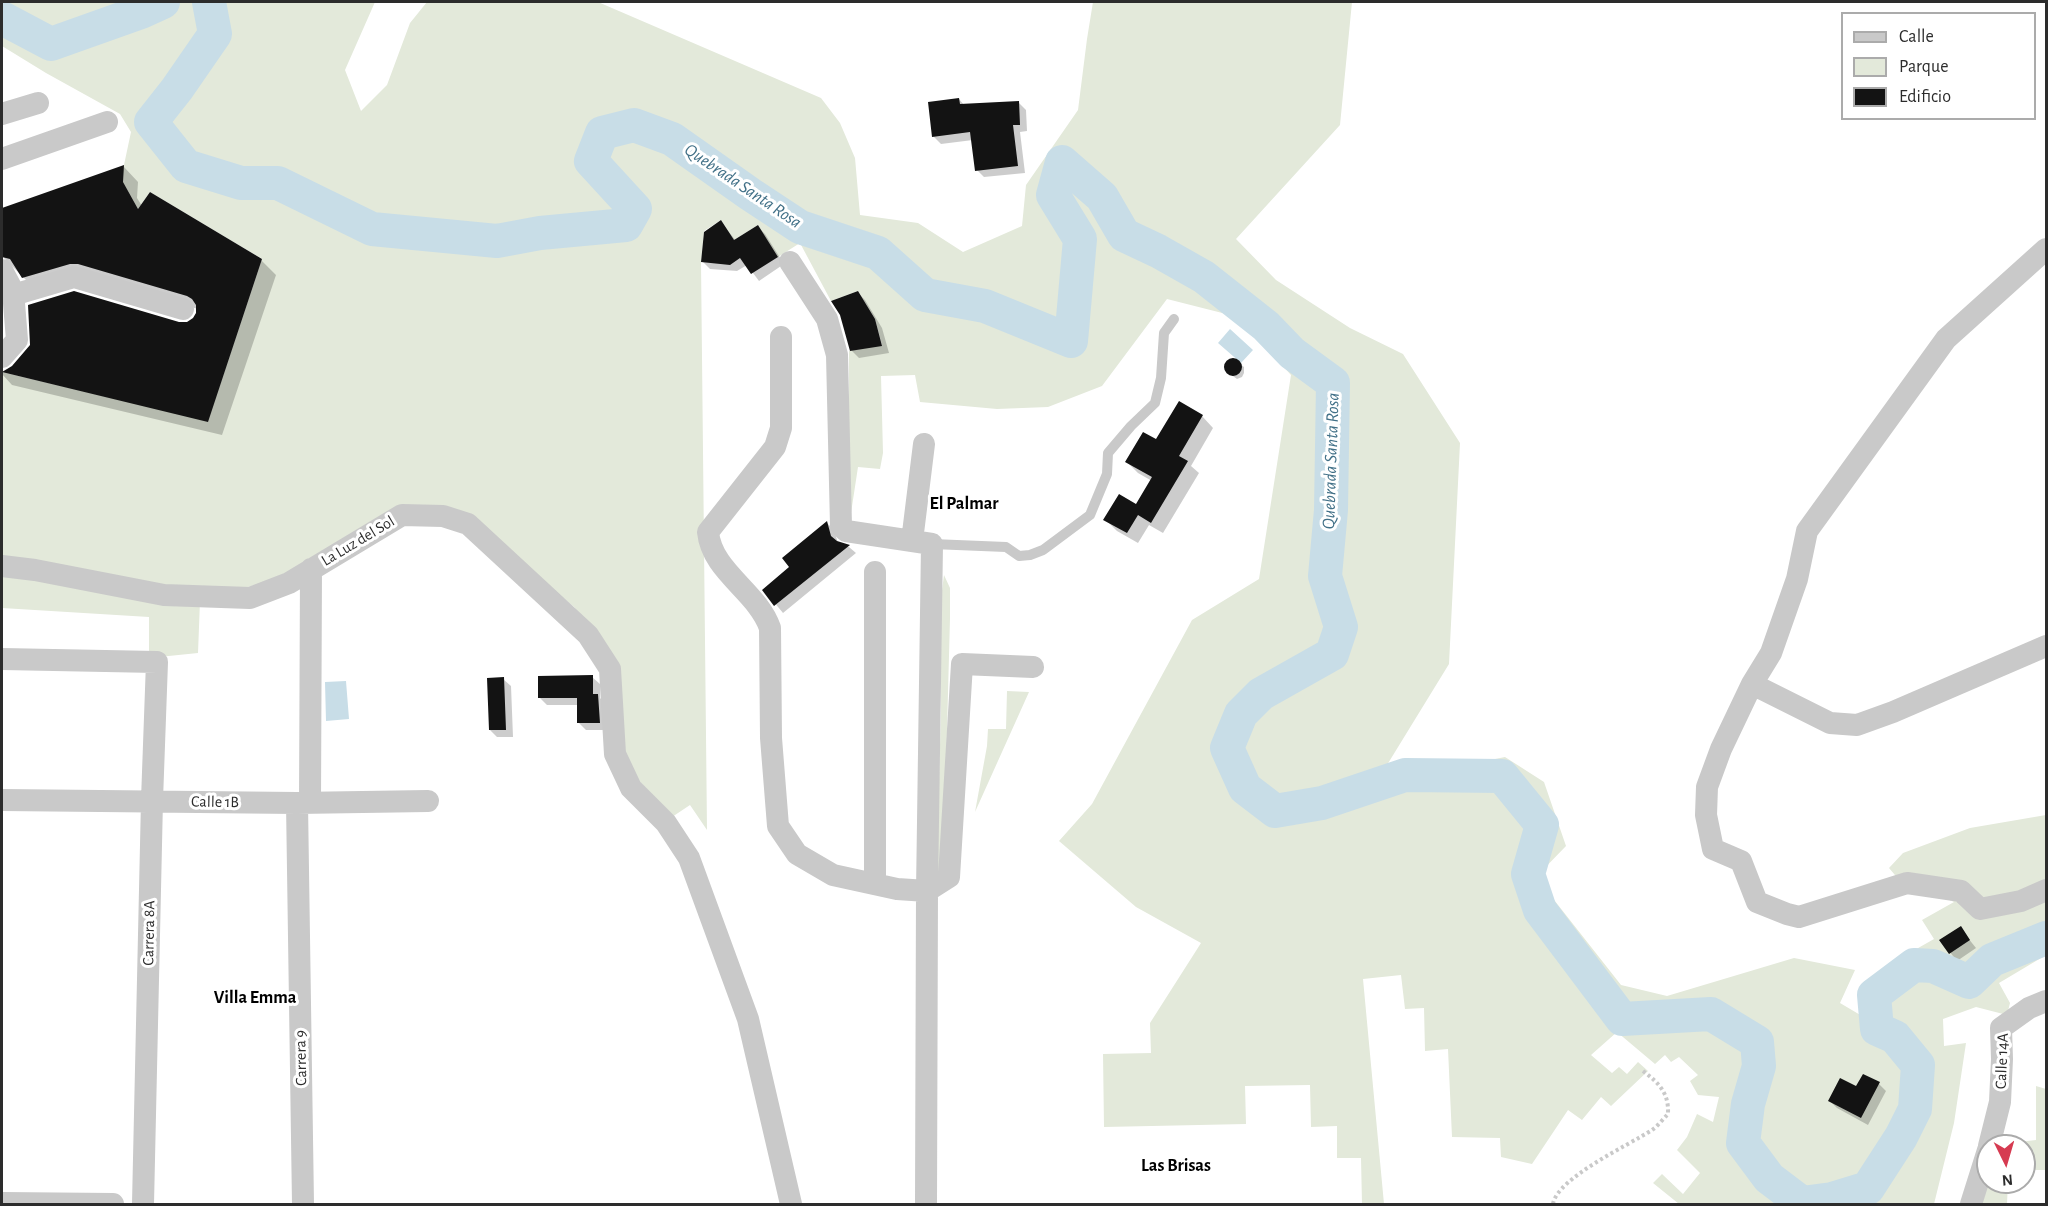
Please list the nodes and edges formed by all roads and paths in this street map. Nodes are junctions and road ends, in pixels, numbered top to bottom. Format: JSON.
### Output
{"nodes":[{"id":1,"x":38,"y":103,"type":"dead end"},
{"id":2,"x":2,"y":114,"type":"edge"},
{"id":3,"x":107,"y":122,"type":"dead end"},
{"id":4,"x":2,"y":159,"type":"edge"},
{"id":5,"x":2046,"y":249,"type":"edge"},
{"id":6,"x":790,"y":262,"type":"dead end"},
{"id":7,"x":2,"y":270,"type":"edge"},
{"id":8,"x":13,"y":295,"type":"junction"},
{"id":9,"x":183,"y":309,"type":"dead end"},
{"id":10,"x":1174,"y":319,"type":"dead end"},
{"id":11,"x":781,"y":337,"type":"dead end"},
{"id":12,"x":2,"y":357,"type":"edge"},
{"id":13,"x":924,"y":444,"type":"dead end"},
{"id":14,"x":922,"y":542,"type":"junction"},
{"id":15,"x":2,"y":566,"type":"edge"},
{"id":16,"x":311,"y":569,"type":"junction"},
{"id":17,"x":875,"y":572,"type":"dead end"},
{"id":18,"x":2046,"y":646,"type":"edge"},
{"id":19,"x":2,"y":659,"type":"edge"},
{"id":20,"x":1033,"y":667,"type":"dead end"},
{"id":21,"x":1752,"y":684,"type":"junction"},
{"id":22,"x":2,"y":800,"type":"edge"},
{"id":23,"x":152,"y":800,"type":"junction"},
{"id":24,"x":428,"y":801,"type":"dead end"},
{"id":25,"x":303,"y":803,"type":"junction"},
{"id":26,"x":874,"y":883,"type":"junction"},
{"id":27,"x":2046,"y":890,"type":"edge"},
{"id":28,"x":927,"y":891,"type":"junction"},
{"id":29,"x":2046,"y":1001,"type":"edge"},
{"id":30,"x":1643,"y":1071,"type":"dead end"},
{"id":31,"x":1992,"y":1134,"type":"edge"},
{"id":32,"x":1976,"y":1188,"type":"edge"},
{"id":33,"x":2,"y":1203,"type":"edge"},
{"id":34,"x":113,"y":1204,"type":"edge"},
{"id":35,"x":143,"y":1204,"type":"edge"},
{"id":36,"x":303,"y":1204,"type":"edge"},
{"id":37,"x":791,"y":1204,"type":"edge"},
{"id":38,"x":926,"y":1204,"type":"edge"},
{"id":39,"x":1553,"y":1204,"type":"edge"},
{"id":40,"x":1971,"y":1204,"type":"edge"}],
"edges":[{"from":1,"to":2,"type":"street"},
{"from":3,"to":4,"type":"street"},
{"from":5,"to":21,"type":"street"},
{"from":6,"to":14,"type":"street"},
{"from":7,"to":8,"type":"street"},
{"from":8,"to":9,"type":"street"},
{"from":8,"to":12,"type":"street"},
{"from":10,"to":14,"type":"lane"},
{"from":11,"to":26,"type":"street"},
{"from":13,"to":14,"type":"street"},
{"from":14,"to":28,"type":"street"},
{"from":15,"to":16,"type":"street","name":"La Luz del Sol"},
{"from":16,"to":25,"type":"street","name":"Carrera 9"},
{"from":16,"to":37,"type":"street","name":"La Luz del Sol"},
{"from":17,"to":26,"type":"street"},
{"from":18,"to":21,"type":"street"},
{"from":19,"to":23,"type":"street","name":"Carrera 8A"},
{"from":20,"to":28,"type":"street"},
{"from":21,"to":27,"type":"street"},
{"from":22,"to":23,"type":"street","name":"Calle 1B"},
{"from":23,"to":25,"type":"street","name":"Calle 1B"},
{"from":23,"to":35,"type":"street","name":"Carrera 8A"},
{"from":24,"to":25,"type":"street","name":"Calle 1B"},
{"from":25,"to":36,"type":"street","name":"Carrera 9"},
{"from":26,"to":28,"type":"street"},
{"from":28,"to":38,"type":"street"},
{"from":29,"to":31,"type":"street","name":"Calle 14A"},
{"from":30,"to":39,"type":"path"},
{"from":32,"to":40,"type":"street","name":"Calle 14A"},
{"from":33,"to":34,"type":"street"}]}
